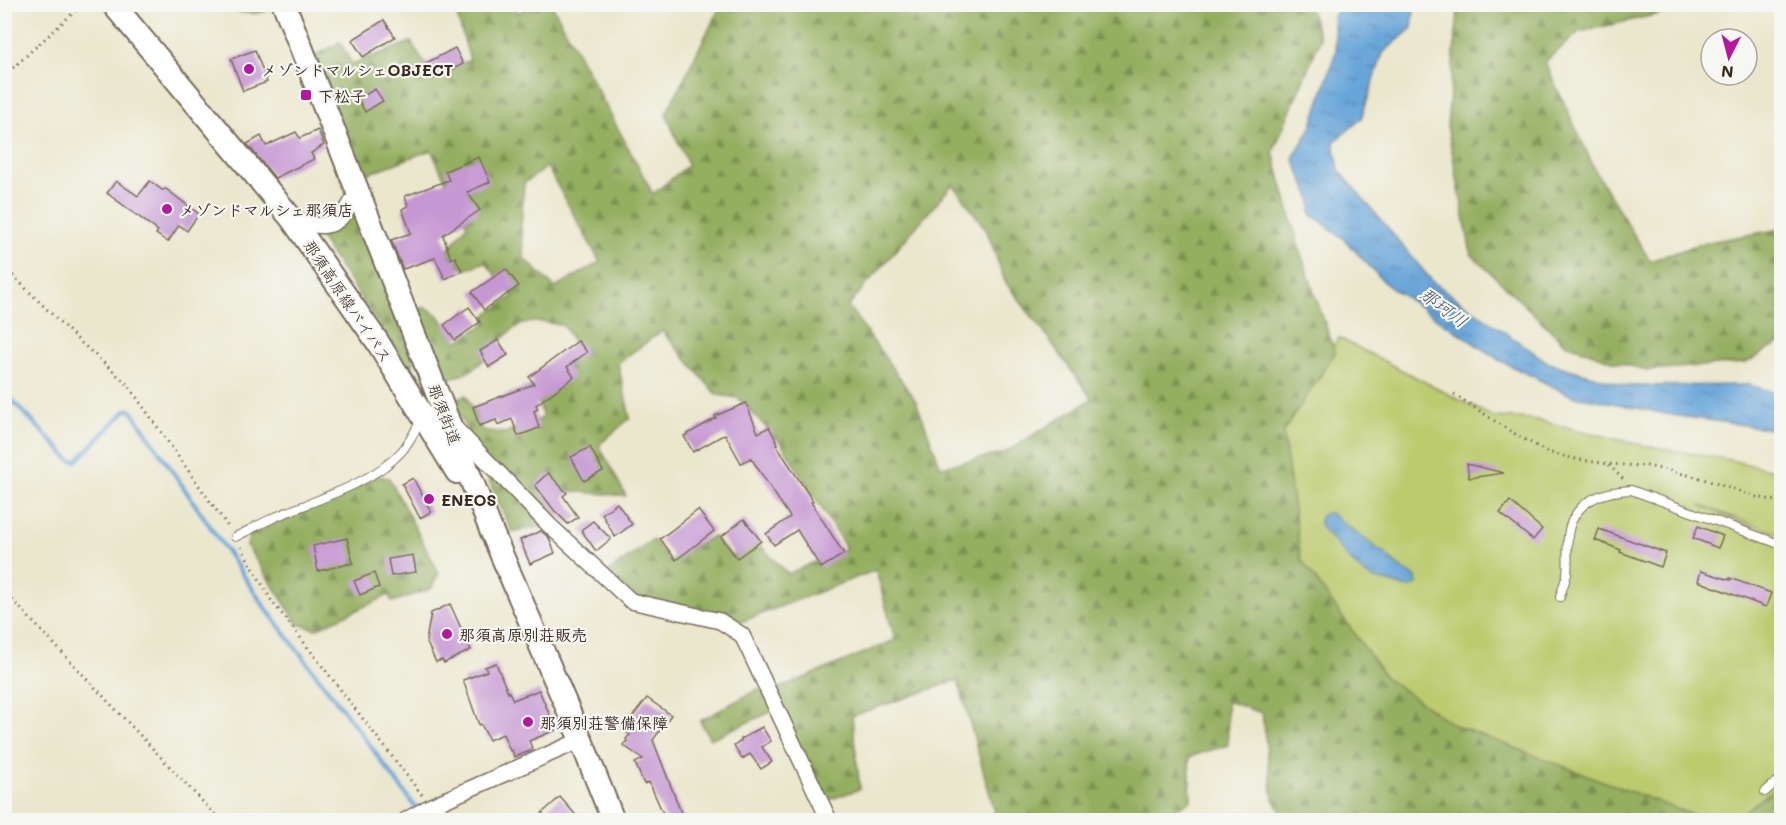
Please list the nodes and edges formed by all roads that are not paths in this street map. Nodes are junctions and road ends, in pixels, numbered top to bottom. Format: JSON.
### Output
{"nodes":[{"id":1,"x":113,"y":4,"type":"edge"},
{"id":2,"x":284,"y":4,"type":"edge"},
{"id":3,"x":357,"y":191,"type":"junction"},
{"id":4,"x":292,"y":219,"type":"junction"},
{"id":5,"x":424,"y":417,"type":"junction"},
{"id":6,"x":449,"y":422,"type":"junction"},
{"id":7,"x":491,"y":530,"type":"junction"},
{"id":8,"x":235,"y":537,"type":"dead end"},
{"id":9,"x":1782,"y":545,"type":"edge"},
{"id":10,"x":1560,"y":597,"type":"dead end"},
{"id":11,"x":581,"y":740,"type":"junction"},
{"id":12,"x":1782,"y":777,"type":"edge"},
{"id":13,"x":1765,"y":792,"type":"dead end"},
{"id":14,"x":408,"y":819,"type":"edge"},
{"id":15,"x":613,"y":820,"type":"edge"},
{"id":16,"x":829,"y":820,"type":"edge"}],
"edges":[{"from":1,"to":4,"type":"main road","name":"那須高原線バイパス"},
{"from":2,"to":3,"type":"main road","name":"那須街道"},
{"from":3,"to":4,"type":"street"},
{"from":3,"to":6,"type":"main road","name":"那須街道"},
{"from":4,"to":5,"type":"main road","name":"那須高原線バイパス"},
{"from":5,"to":7,"type":"main road","name":"那須高原線バイパス"},
{"from":5,"to":8,"type":"lane"},
{"from":6,"to":7,"type":"main road","name":"那須街道"},
{"from":6,"to":16,"type":"street"},
{"from":7,"to":11,"type":"main road","name":"那須街道"},
{"from":9,"to":10,"type":"lane"},
{"from":11,"to":14,"type":"street"},
{"from":11,"to":15,"type":"main road","name":"那須街道"},
{"from":12,"to":13,"type":"lane"}]}
